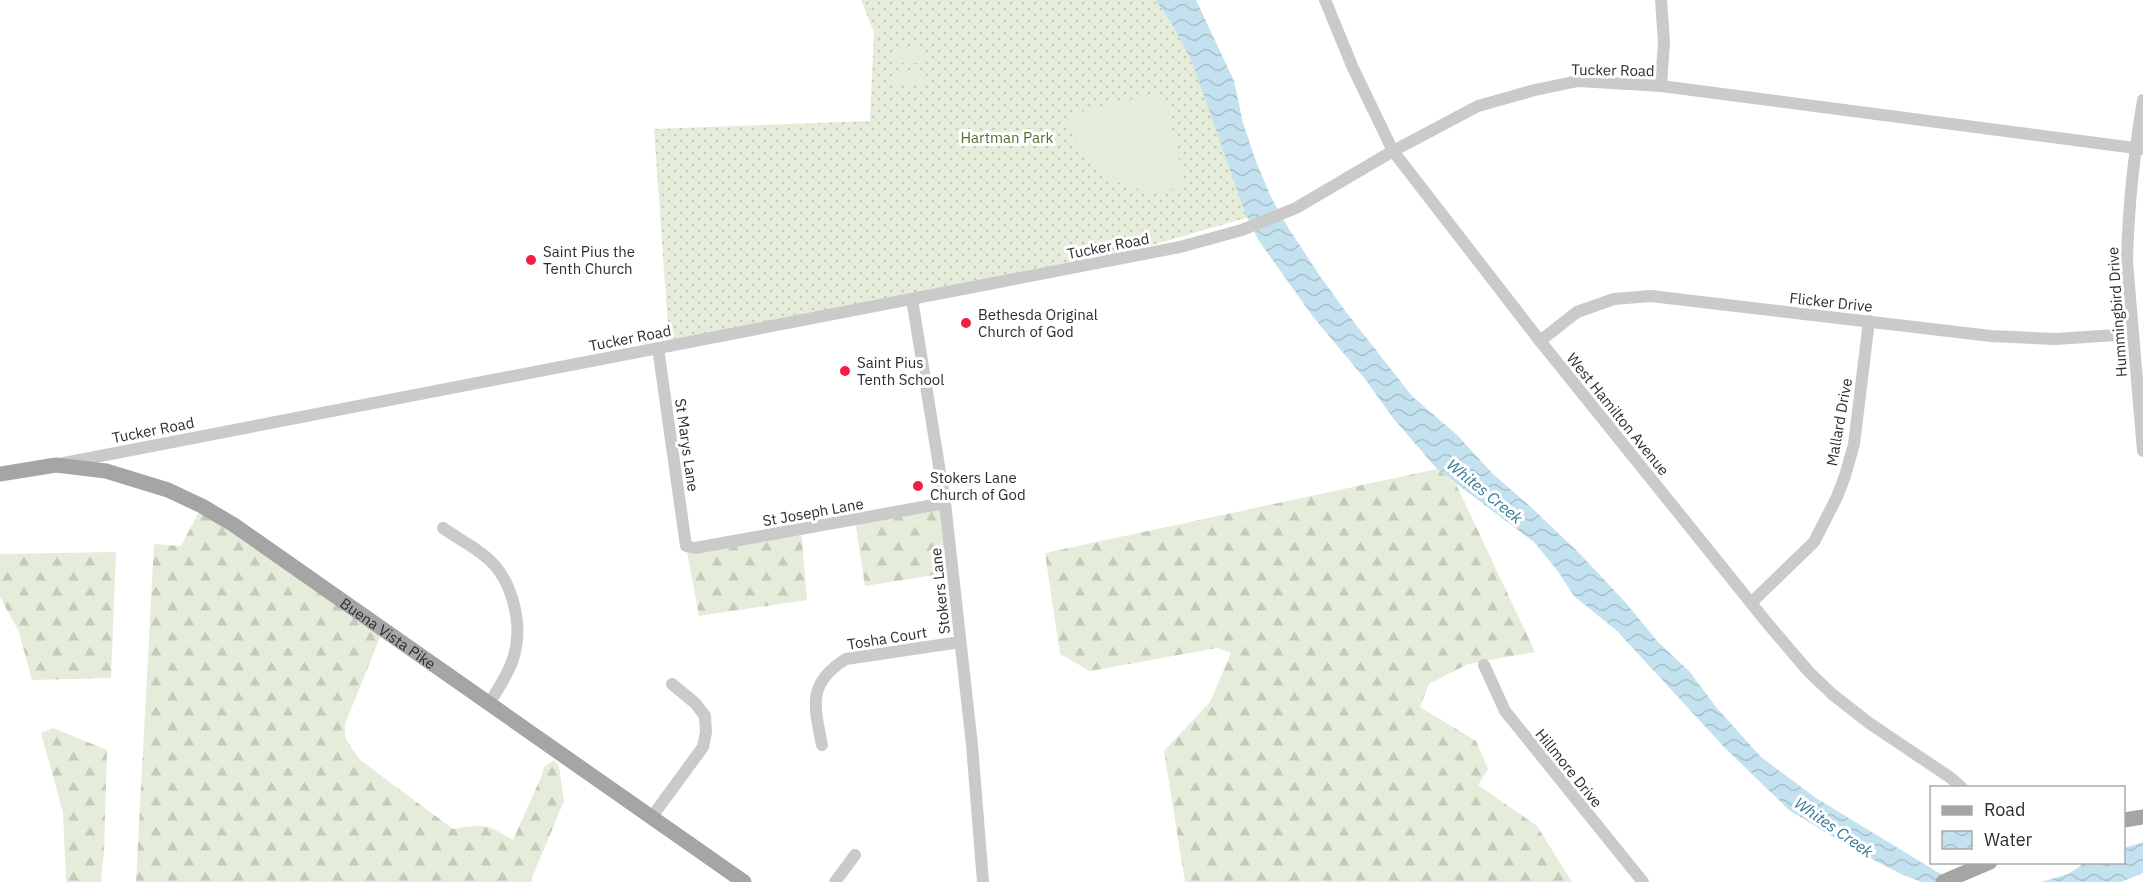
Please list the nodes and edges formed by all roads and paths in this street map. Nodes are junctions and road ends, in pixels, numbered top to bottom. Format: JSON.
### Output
{"nodes":[{"id":1,"x":1325,"y":0,"type":"edge"},
{"id":2,"x":1661,"y":0,"type":"edge"},
{"id":3,"x":1661,"y":86,"type":"junction"},
{"id":4,"x":2143,"y":100,"type":"edge"},
{"id":5,"x":2139,"y":148,"type":"edge"},
{"id":6,"x":1393,"y":151,"type":"junction"},
{"id":7,"x":912,"y":299,"type":"junction"},
{"id":8,"x":1869,"y":321,"type":"junction"},
{"id":9,"x":2132,"y":334,"type":"junction"},
{"id":10,"x":1539,"y":341,"type":"junction"},
{"id":11,"x":658,"y":348,"type":"junction"},
{"id":12,"x":2143,"y":451,"type":"edge"},
{"id":13,"x":56,"y":465,"type":"junction"},
{"id":14,"x":0,"y":474,"type":"edge"},
{"id":15,"x":945,"y":503,"type":"junction"},
{"id":16,"x":443,"y":528,"type":"dead end"},
{"id":17,"x":686,"y":546,"type":"joint"},
{"id":18,"x":1751,"y":603,"type":"junction"},
{"id":19,"x":960,"y":642,"type":"junction"},
{"id":20,"x":1484,"y":665,"type":"dead end"},
{"id":21,"x":672,"y":684,"type":"dead end"},
{"id":22,"x":489,"y":704,"type":"junction"},
{"id":23,"x":822,"y":745,"type":"dead end"},
{"id":24,"x":1960,"y":786,"type":"edge"},
{"id":25,"x":2143,"y":817,"type":"edge"},
{"id":26,"x":651,"y":818,"type":"junction"},
{"id":27,"x":2125,"y":820,"type":"edge"},
{"id":28,"x":855,"y":855,"type":"dead end"},
{"id":29,"x":1986,"y":864,"type":"edge"},
{"id":30,"x":744,"y":882,"type":"edge"},
{"id":31,"x":836,"y":882,"type":"edge"},
{"id":32,"x":983,"y":882,"type":"edge"},
{"id":33,"x":1643,"y":882,"type":"edge"},
{"id":34,"x":1943,"y":882,"type":"edge"}],
"edges":[{"from":1,"to":6,"type":"street","name":"West Hamilton Avenue"},
{"from":2,"to":3,"type":"street"},
{"from":3,"to":5,"type":"street","name":"Tucker Road"},
{"from":3,"to":6,"type":"street","name":"Tucker Road"},
{"from":4,"to":5,"type":"street","name":"Hummingbird Drive"},
{"from":5,"to":9,"type":"street","name":"Hummingbird Drive"},
{"from":6,"to":7,"type":"street","name":"Tucker Road"},
{"from":6,"to":10,"type":"street","name":"West Hamilton Avenue"},
{"from":7,"to":11,"type":"street","name":"Tucker Road"},
{"from":7,"to":15,"type":"street","name":"Stokers Lane"},
{"from":8,"to":9,"type":"street","name":"Flicker Drive"},
{"from":8,"to":10,"type":"street","name":"Flicker Drive"},
{"from":8,"to":18,"type":"street","name":"Mallard Drive"},
{"from":9,"to":12,"type":"street","name":"Hummingbird Drive"},
{"from":10,"to":18,"type":"street","name":"West Hamilton Avenue"},
{"from":11,"to":13,"type":"street","name":"Tucker Road"},
{"from":11,"to":17,"type":"street","name":"St Marys Lane"},
{"from":13,"to":14,"type":"main road","name":"Buena Vista Pike"},
{"from":13,"to":22,"type":"main road","name":"Buena Vista Pike"},
{"from":15,"to":17,"type":"street","name":"St Joseph Lane"},
{"from":15,"to":19,"type":"street","name":"Stokers Lane"},
{"from":16,"to":22,"type":"street"},
{"from":18,"to":24,"type":"street","name":"West Hamilton Avenue"},
{"from":19,"to":23,"type":"street","name":"Tosha Court"},
{"from":19,"to":32,"type":"street","name":"Stokers Lane"},
{"from":20,"to":33,"type":"street","name":"Hillmore Drive"},
{"from":21,"to":26,"type":"street"},
{"from":22,"to":26,"type":"main road","name":"Buena Vista Pike"},
{"from":25,"to":27,"type":"main road"},
{"from":26,"to":30,"type":"main road","name":"Buena Vista Pike"},
{"from":28,"to":31,"type":"street"},
{"from":29,"to":34,"type":"main road"}]}
